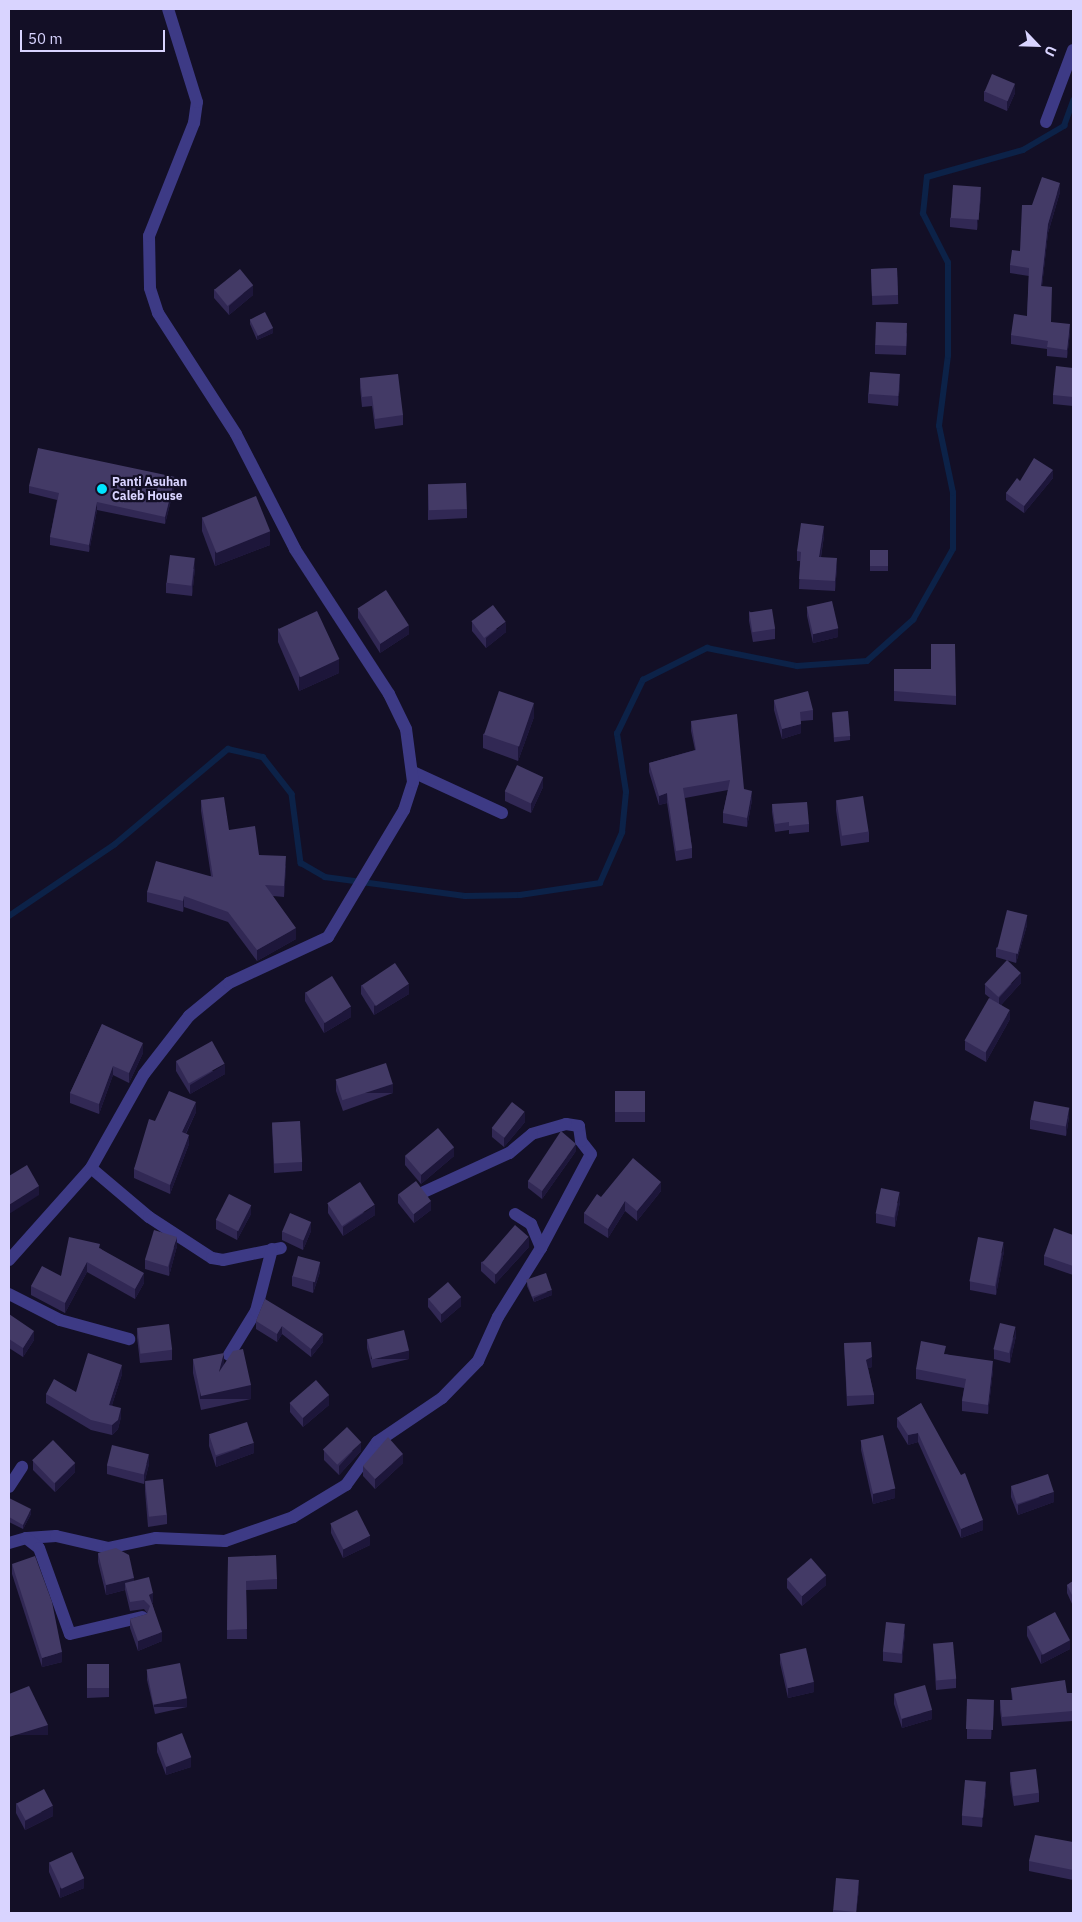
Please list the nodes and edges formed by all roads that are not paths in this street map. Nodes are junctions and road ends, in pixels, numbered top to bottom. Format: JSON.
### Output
{"nodes":[{"id":1,"x":168,"y":9,"type":"edge"},
{"id":2,"x":1073,"y":50,"type":"edge"},
{"id":3,"x":1046,"y":122,"type":"dead end"},
{"id":4,"x":413,"y":772,"type":"junction"},
{"id":5,"x":502,"y":813,"type":"dead end"},
{"id":6,"x":91,"y":1168,"type":"junction"},
{"id":7,"x":424,"y":1192,"type":"edge"},
{"id":8,"x":515,"y":1214,"type":"dead end"},
{"id":9,"x":542,"y":1248,"type":"junction"},
{"id":10,"x":9,"y":1260,"type":"edge"},
{"id":11,"x":9,"y":1294,"type":"edge"},
{"id":12,"x":129,"y":1339,"type":"dead end"},
{"id":13,"x":229,"y":1355,"type":"edge"},
{"id":14,"x":22,"y":1467,"type":"dead end"},
{"id":15,"x":9,"y":1485,"type":"edge"},
{"id":16,"x":27,"y":1538,"type":"junction"},
{"id":17,"x":9,"y":1542,"type":"edge"},
{"id":18,"x":142,"y":1617,"type":"edge"}],
"edges":[{"from":1,"to":4,"type":"street"},
{"from":2,"to":3,"type":"street"},
{"from":4,"to":5,"type":"street"},
{"from":4,"to":6,"type":"street"},
{"from":6,"to":10,"type":"street"},
{"from":6,"to":13,"type":"street"},
{"from":7,"to":9,"type":"street"},
{"from":8,"to":9,"type":"street"},
{"from":9,"to":16,"type":"street"},
{"from":11,"to":12,"type":"street"},
{"from":14,"to":15,"type":"street"},
{"from":16,"to":17,"type":"street"},
{"from":16,"to":18,"type":"street"}]}
